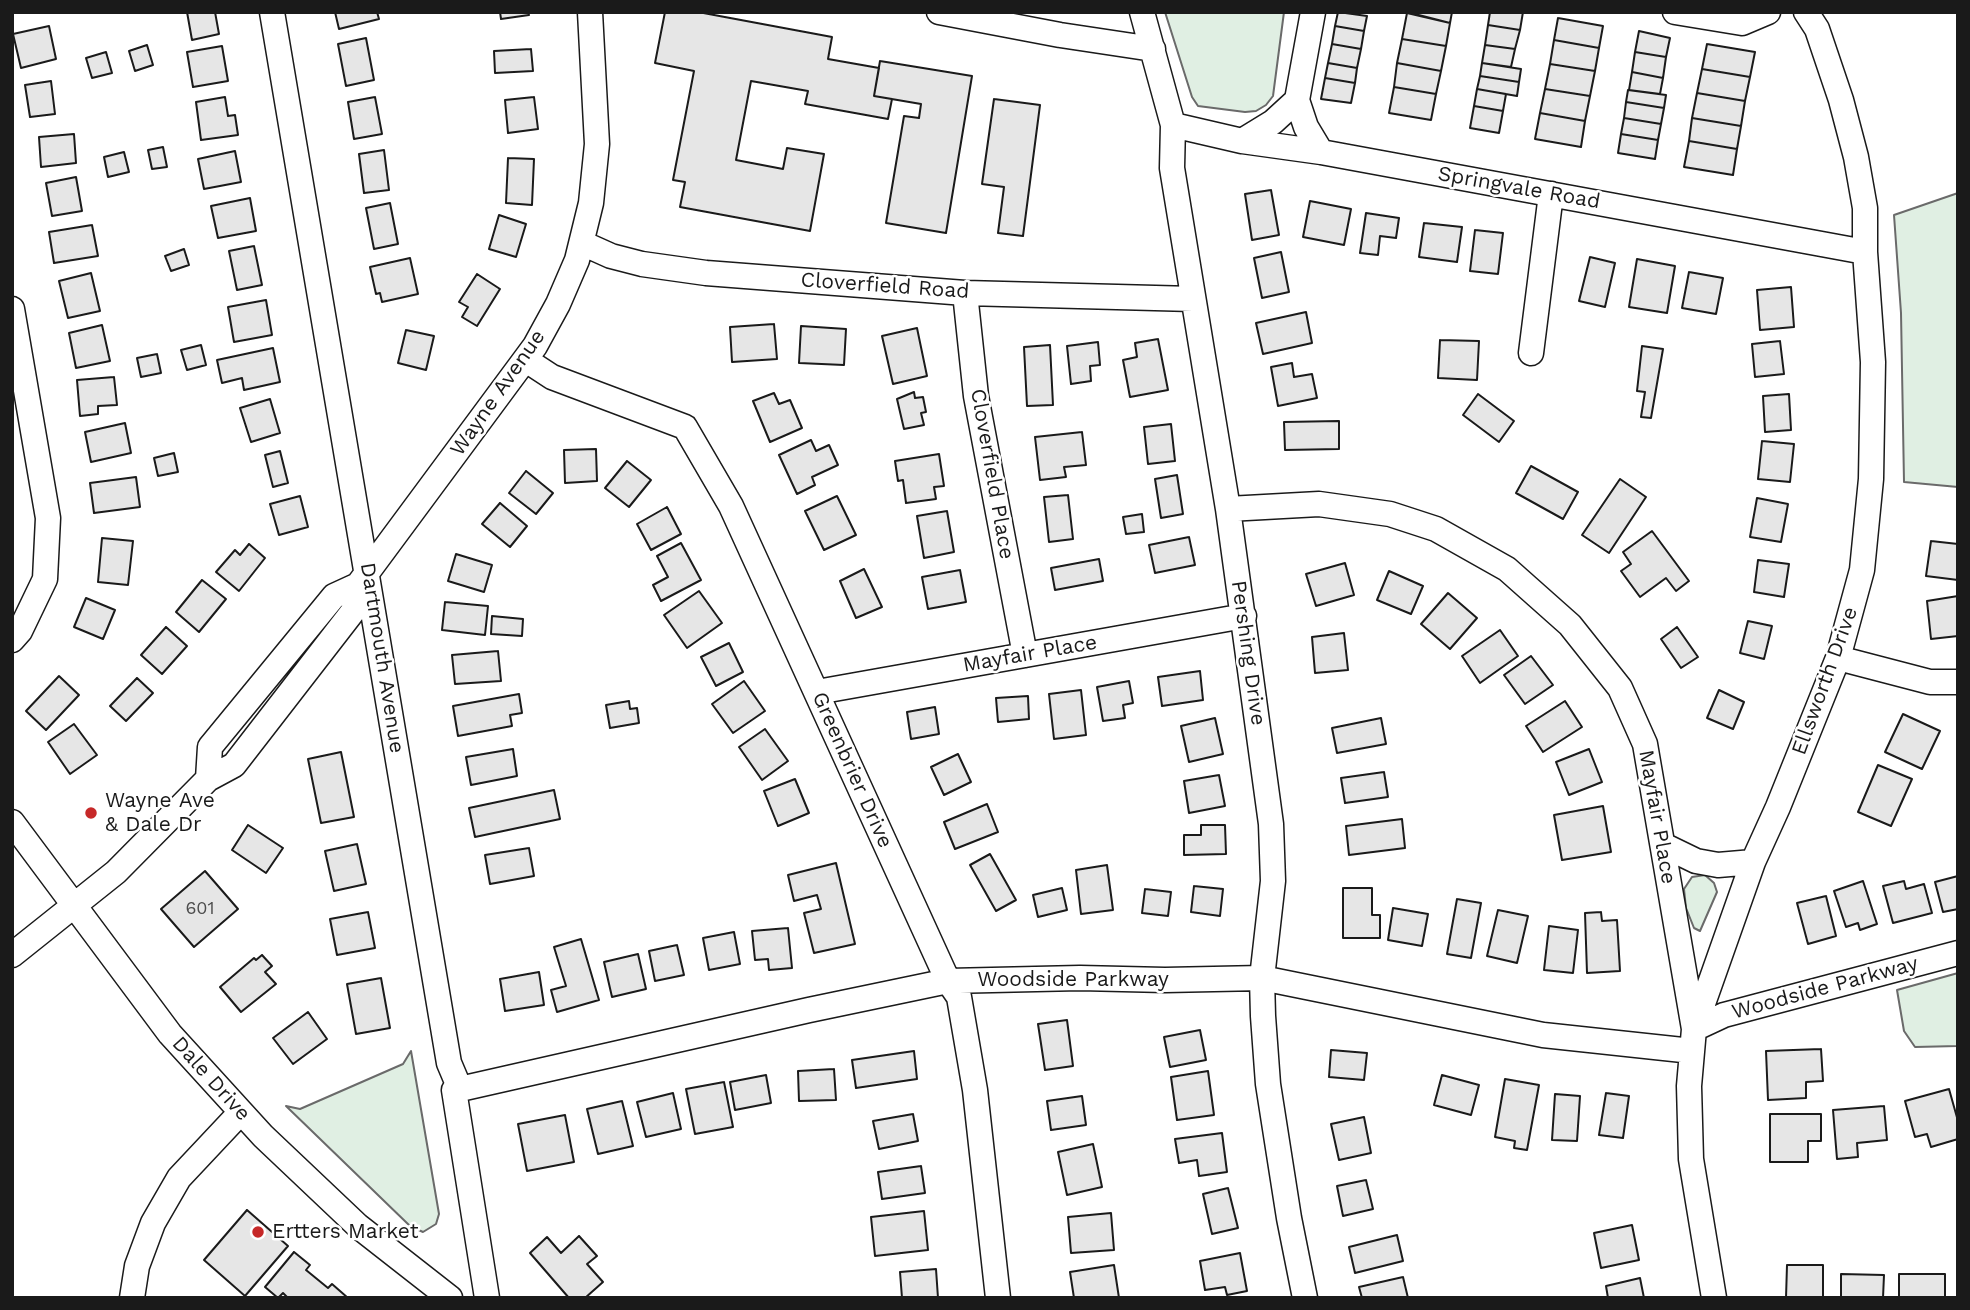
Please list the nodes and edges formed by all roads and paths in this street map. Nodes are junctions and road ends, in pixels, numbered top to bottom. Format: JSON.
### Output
{"nodes":[{"id":1,"x":272,"y":12,"type":"edge"},
{"id":2,"x":590,"y":12,"type":"edge"},
{"id":3,"x":939,"y":12,"type":"edge"},
{"id":4,"x":1142,"y":12,"type":"edge"},
{"id":5,"x":1313,"y":12,"type":"edge"},
{"id":6,"x":1675,"y":12,"type":"edge"},
{"id":7,"x":1768,"y":12,"type":"edge"},
{"id":8,"x":1811,"y":20,"type":"edge"},
{"id":9,"x":1153,"y":48,"type":"junction"},
{"id":10,"x":1297,"y":100,"type":"junction"},
{"id":11,"x":1173,"y":125,"type":"junction"},
{"id":12,"x":1242,"y":141,"type":"junction"},
{"id":13,"x":1321,"y":152,"type":"junction"},
{"id":14,"x":1551,"y":194,"type":"junction"},
{"id":15,"x":582,"y":243,"type":"junction"},
{"id":16,"x":1865,"y":251,"type":"junction"},
{"id":17,"x":965,"y":293,"type":"junction"},
{"id":18,"x":1193,"y":299,"type":"junction"},
{"id":19,"x":12,"y":309,"type":"edge"},
{"id":20,"x":1531,"y":353,"type":"dead end"},
{"id":21,"x":526,"y":360,"type":"junction"},
{"id":22,"x":1228,"y":509,"type":"junction"},
{"id":23,"x":363,"y":578,"type":"junction"},
{"id":24,"x":1244,"y":616,"type":"junction"},
{"id":25,"x":12,"y":640,"type":"edge"},
{"id":26,"x":1025,"y":655,"type":"junction"},
{"id":27,"x":1838,"y":658,"type":"junction"},
{"id":28,"x":1958,"y":681,"type":"edge"},
{"id":29,"x":817,"y":692,"type":"junction"},
{"id":30,"x":12,"y":822,"type":"edge"},
{"id":31,"x":1663,"y":845,"type":"junction"},
{"id":32,"x":1753,"y":862,"type":"junction"},
{"id":33,"x":74,"y":907,"type":"junction"},
{"id":34,"x":1958,"y":953,"type":"edge"},
{"id":35,"x":12,"y":955,"type":"edge"},
{"id":36,"x":1262,"y":978,"type":"junction"},
{"id":37,"x":948,"y":981,"type":"junction"},
{"id":38,"x":1693,"y":1040,"type":"junction"},
{"id":39,"x":460,"y":1089,"type":"junction"},
{"id":40,"x":241,"y":1112,"type":"junction"},
{"id":41,"x":132,"y":1298,"type":"edge"},
{"id":42,"x":450,"y":1298,"type":"edge"},
{"id":43,"x":487,"y":1298,"type":"edge"},
{"id":44,"x":998,"y":1298,"type":"edge"},
{"id":45,"x":1305,"y":1298,"type":"edge"},
{"id":46,"x":1714,"y":1298,"type":"edge"}],
"edges":[{"from":1,"to":23,"type":"street","name":"Dartmouth Avenue"},
{"from":2,"to":15,"type":"street","name":"Wayne Avenue"},
{"from":3,"to":9,"type":"street"},
{"from":4,"to":9,"type":"street","name":"Pershing Drive"},
{"from":5,"to":10,"type":"street"},
{"from":6,"to":7,"type":"street"},
{"from":8,"to":16,"type":"street","name":"Ellsworth Drive"},
{"from":9,"to":11,"type":"street","name":"Pershing Drive"},
{"from":10,"to":12,"type":"street"},
{"from":10,"to":13,"type":"street"},
{"from":11,"to":12,"type":"street","name":"Springvale Road"},
{"from":11,"to":18,"type":"street","name":"Pershing Drive"},
{"from":12,"to":13,"type":"street","name":"Springvale Road"},
{"from":13,"to":14,"type":"street","name":"Springvale Road"},
{"from":14,"to":16,"type":"street","name":"Springvale Road"},
{"from":14,"to":20,"type":"street"},
{"from":15,"to":17,"type":"street","name":"Cloverfield Road"},
{"from":15,"to":21,"type":"street","name":"Wayne Avenue"},
{"from":16,"to":27,"type":"street","name":"Ellsworth Drive"},
{"from":17,"to":18,"type":"street","name":"Cloverfield Road"},
{"from":17,"to":26,"type":"street","name":"Cloverfield Place"},
{"from":18,"to":22,"type":"street","name":"Pershing Drive"},
{"from":19,"to":25,"type":"street"},
{"from":21,"to":23,"type":"street","name":"Wayne Avenue"},
{"from":21,"to":29,"type":"street","name":"Greenbrier Drive"},
{"from":22,"to":24,"type":"street","name":"Pershing Drive"},
{"from":22,"to":31,"type":"street","name":"Mayfair Place"},
{"from":23,"to":33,"type":"street","name":"Wayne Avenue"},
{"from":23,"to":39,"type":"street","name":"Dartmouth Avenue"},
{"from":24,"to":26,"type":"street","name":"Mayfair Place"},
{"from":24,"to":36,"type":"street","name":"Pershing Drive"},
{"from":26,"to":29,"type":"street","name":"Mayfair Place"},
{"from":27,"to":28,"type":"street"},
{"from":27,"to":32,"type":"street","name":"Ellsworth Drive"},
{"from":29,"to":37,"type":"street","name":"Greenbrier Drive"},
{"from":30,"to":33,"type":"street","name":"Dale Drive"},
{"from":31,"to":32,"type":"street"},
{"from":31,"to":38,"type":"street","name":"Mayfair Place"},
{"from":32,"to":38,"type":"street","name":"Ellsworth Drive"},
{"from":33,"to":35,"type":"street","name":"Wayne Avenue"},
{"from":33,"to":40,"type":"street","name":"Dale Drive"},
{"from":34,"to":38,"type":"street","name":"Woodside Parkway"},
{"from":36,"to":37,"type":"street","name":"Woodside Parkway"},
{"from":36,"to":38,"type":"street","name":"Woodside Parkway"},
{"from":36,"to":45,"type":"street","name":"Pershing Drive"},
{"from":37,"to":39,"type":"street","name":"Woodside Parkway"},
{"from":37,"to":44,"type":"street","name":"Greenbrier Drive"},
{"from":38,"to":46,"type":"street","name":"Ellsworth Drive"},
{"from":39,"to":43,"type":"street","name":"Dartmouth Avenue"},
{"from":40,"to":41,"type":"street"},
{"from":40,"to":42,"type":"street","name":"Dale Drive"}]}
